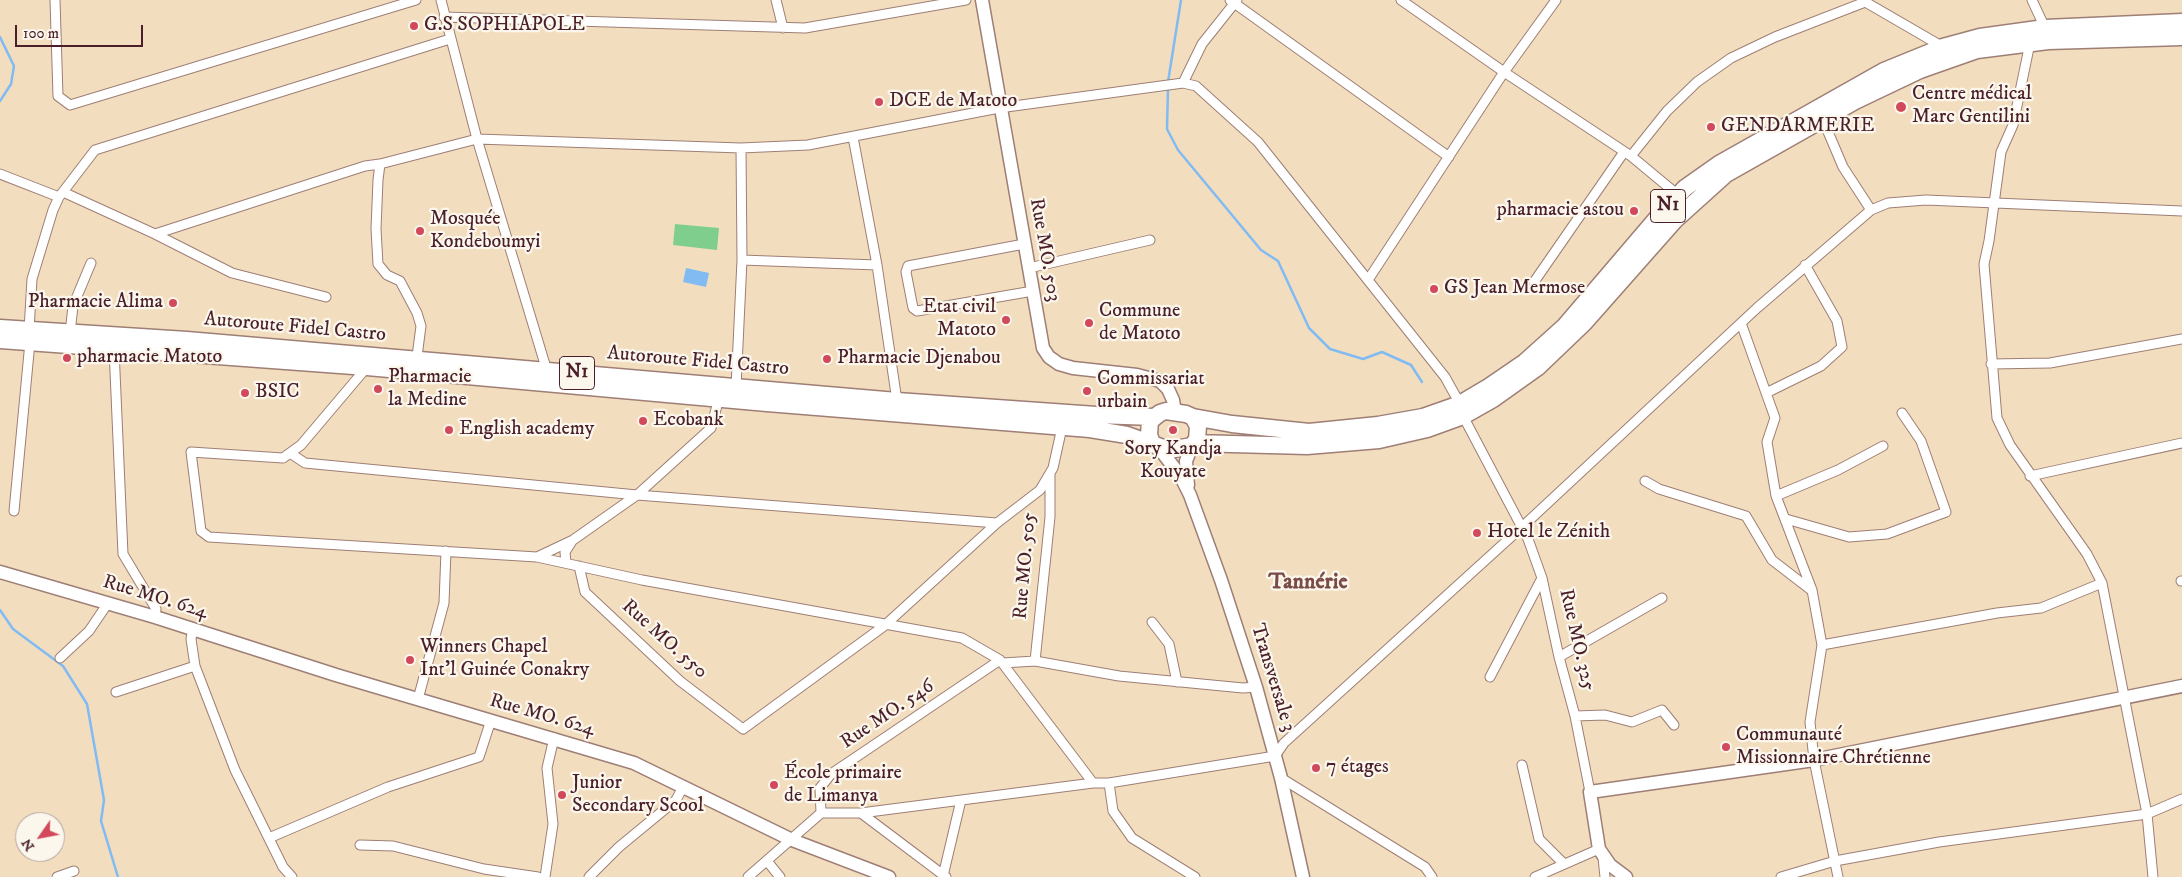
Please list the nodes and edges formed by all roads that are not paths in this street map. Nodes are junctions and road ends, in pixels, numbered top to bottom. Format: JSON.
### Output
{"nodes":[{"id":1,"x":55,"y":0,"type":"edge"},
{"id":2,"x":416,"y":0,"type":"edge"},
{"id":3,"x":440,"y":0,"type":"edge"},
{"id":4,"x":776,"y":0,"type":"edge"},
{"id":5,"x":966,"y":0,"type":"edge"},
{"id":6,"x":982,"y":0,"type":"edge"},
{"id":7,"x":1402,"y":0,"type":"edge"},
{"id":8,"x":1556,"y":0,"type":"edge"},
{"id":9,"x":2032,"y":0,"type":"edge"},
{"id":10,"x":1864,"y":1,"type":"edge"},
{"id":11,"x":1234,"y":2,"type":"edge"},
{"id":12,"x":444,"y":17,"type":"junction"},
{"id":13,"x":2182,"y":22,"type":"edge"},
{"id":14,"x":784,"y":28,"type":"junction"},
{"id":15,"x":2045,"y":28,"type":"junction"},
{"id":16,"x":2182,"y":37,"type":"edge"},
{"id":17,"x":450,"y":39,"type":"junction"},
{"id":18,"x":2030,"y":43,"type":"junction"},
{"id":19,"x":1944,"y":47,"type":"junction"},
{"id":20,"x":1504,"y":72,"type":"junction"},
{"id":21,"x":1184,"y":83,"type":"junction"},
{"id":22,"x":1000,"y":108,"type":"junction"},
{"id":23,"x":1823,"y":120,"type":"junction"},
{"id":24,"x":854,"y":137,"type":"junction"},
{"id":25,"x":477,"y":139,"type":"junction"},
{"id":26,"x":741,"y":148,"type":"junction"},
{"id":27,"x":1628,"y":154,"type":"junction"},
{"id":28,"x":1449,"y":157,"type":"junction"},
{"id":29,"x":380,"y":164,"type":"junction"},
{"id":30,"x":0,"y":174,"type":"edge"},
{"id":31,"x":61,"y":194,"type":"junction"},
{"id":32,"x":1678,"y":195,"type":"junction"},
{"id":33,"x":1994,"y":202,"type":"junction"},
{"id":34,"x":1870,"y":210,"type":"junction"},
{"id":35,"x":2182,"y":211,"type":"edge"},
{"id":36,"x":155,"y":234,"type":"junction"},
{"id":37,"x":1150,"y":240,"type":"dead end"},
{"id":38,"x":1024,"y":244,"type":"junction"},
{"id":39,"x":742,"y":260,"type":"junction"},
{"id":40,"x":91,"y":263,"type":"dead end"},
{"id":41,"x":877,"y":265,"type":"junction"},
{"id":42,"x":1805,"y":265,"type":"junction"},
{"id":43,"x":1029,"y":268,"type":"junction"},
{"id":44,"x":1368,"y":280,"type":"junction"},
{"id":45,"x":1534,"y":282,"type":"dead end"},
{"id":46,"x":1033,"y":291,"type":"junction"},
{"id":47,"x":326,"y":297,"type":"dead end"},
{"id":48,"x":1742,"y":323,"type":"junction"},
{"id":49,"x":0,"y":328,"type":"edge"},
{"id":50,"x":70,"y":333,"type":"junction"},
{"id":51,"x":29,"y":336,"type":"junction"},
{"id":52,"x":2182,"y":339,"type":"edge"},
{"id":53,"x":0,"y":340,"type":"edge"},
{"id":54,"x":114,"y":349,"type":"junction"},
{"id":55,"x":1991,"y":364,"type":"junction"},
{"id":56,"x":416,"y":365,"type":"junction"},
{"id":57,"x":367,"y":367,"type":"junction"},
{"id":58,"x":547,"y":371,"type":"junction"},
{"id":59,"x":736,"y":387,"type":"junction"},
{"id":60,"x":1766,"y":393,"type":"junction"},
{"id":61,"x":719,"y":398,"type":"junction"},
{"id":62,"x":897,"y":401,"type":"junction"},
{"id":63,"x":1462,"y":410,"type":"junction"},
{"id":64,"x":1175,"y":412,"type":"junction"},
{"id":65,"x":1902,"y":413,"type":"dead end"},
{"id":66,"x":1154,"y":417,"type":"junction"},
{"id":67,"x":1193,"y":418,"type":"junction"},
{"id":68,"x":1063,"y":420,"type":"junction"},
{"id":69,"x":2182,"y":443,"type":"edge"},
{"id":70,"x":1155,"y":445,"type":"junction"},
{"id":71,"x":1193,"y":445,"type":"junction"},
{"id":72,"x":1883,"y":446,"type":"dead end"},
{"id":73,"x":290,"y":453,"type":"junction"},
{"id":74,"x":1050,"y":474,"type":"junction"},
{"id":75,"x":2030,"y":476,"type":"junction"},
{"id":76,"x":1645,"y":481,"type":"dead end"},
{"id":77,"x":637,"y":495,"type":"junction"},
{"id":78,"x":1190,"y":495,"type":"junction"},
{"id":79,"x":1776,"y":496,"type":"junction"},
{"id":80,"x":14,"y":511,"type":"dead end"},
{"id":81,"x":1786,"y":520,"type":"junction"},
{"id":82,"x":997,"y":523,"type":"junction"},
{"id":83,"x":1522,"y":527,"type":"junction"},
{"id":84,"x":573,"y":540,"type":"junction"},
{"id":85,"x":446,"y":551,"type":"junction"},
{"id":86,"x":537,"y":558,"type":"junction"},
{"id":87,"x":566,"y":563,"type":"junction"},
{"id":88,"x":579,"y":566,"type":"junction"},
{"id":89,"x":0,"y":572,"type":"edge"},
{"id":90,"x":1542,"y":578,"type":"junction"},
{"id":91,"x":2102,"y":583,"type":"junction"},
{"id":92,"x":1812,"y":590,"type":"junction"},
{"id":93,"x":1662,"y":598,"type":"dead end"},
{"id":94,"x":108,"y":603,"type":"junction"},
{"id":95,"x":155,"y":616,"type":"junction"},
{"id":96,"x":1152,"y":622,"type":"dead end"},
{"id":97,"x":884,"y":626,"type":"junction"},
{"id":98,"x":193,"y":628,"type":"junction"},
{"id":99,"x":1822,"y":645,"type":"junction"},
{"id":100,"x":1559,"y":657,"type":"junction"},
{"id":101,"x":60,"y":658,"type":"dead end"},
{"id":102,"x":1035,"y":661,"type":"junction"},
{"id":103,"x":1002,"y":662,"type":"junction"},
{"id":104,"x":195,"y":666,"type":"junction"},
{"id":105,"x":1490,"y":677,"type":"dead end"},
{"id":106,"x":1177,"y":682,"type":"junction"},
{"id":107,"x":2182,"y":686,"type":"edge"},
{"id":108,"x":1256,"y":687,"type":"junction"},
{"id":109,"x":116,"y":692,"type":"dead end"},
{"id":110,"x":2124,"y":697,"type":"junction"},
{"id":111,"x":418,"y":700,"type":"junction"},
{"id":112,"x":1575,"y":716,"type":"junction"},
{"id":113,"x":491,"y":720,"type":"junction"},
{"id":114,"x":1674,"y":725,"type":"dead end"},
{"id":115,"x":554,"y":738,"type":"junction"},
{"id":116,"x":1275,"y":756,"type":"junction"},
{"id":117,"x":1814,"y":760,"type":"junction"},
{"id":118,"x":1522,"y":765,"type":"dead end"},
{"id":119,"x":1281,"y":778,"type":"junction"},
{"id":120,"x":1093,"y":782,"type":"junction"},
{"id":121,"x":1109,"y":783,"type":"junction"},
{"id":122,"x":683,"y":787,"type":"junction"},
{"id":123,"x":1590,"y":792,"type":"junction"},
{"id":124,"x":2182,"y":799,"type":"edge"},
{"id":125,"x":961,"y":800,"type":"junction"},
{"id":126,"x":821,"y":813,"type":"junction"},
{"id":127,"x":861,"y":813,"type":"junction"},
{"id":128,"x":2147,"y":814,"type":"junction"},
{"id":129,"x":269,"y":838,"type":"junction"},
{"id":130,"x":792,"y":840,"type":"junction"},
{"id":131,"x":360,"y":845,"type":"dead end"},
{"id":132,"x":1601,"y":853,"type":"junction"},
{"id":133,"x":767,"y":861,"type":"junction"},
{"id":134,"x":1835,"y":861,"type":"junction"},
{"id":135,"x":1563,"y":864,"type":"junction"},
{"id":136,"x":74,"y":871,"type":"dead end"},
{"id":137,"x":945,"y":876,"type":"edge"},
{"id":138,"x":57,"y":877,"type":"edge"},
{"id":139,"x":292,"y":877,"type":"edge"},
{"id":140,"x":538,"y":877,"type":"edge"},
{"id":141,"x":545,"y":877,"type":"edge"},
{"id":142,"x":589,"y":877,"type":"edge"},
{"id":143,"x":748,"y":877,"type":"edge"},
{"id":144,"x":780,"y":877,"type":"edge"},
{"id":145,"x":889,"y":877,"type":"edge"},
{"id":146,"x":1195,"y":877,"type":"edge"},
{"id":147,"x":1303,"y":877,"type":"edge"},
{"id":148,"x":1432,"y":877,"type":"edge"},
{"id":149,"x":1534,"y":877,"type":"edge"},
{"id":150,"x":1604,"y":877,"type":"edge"},
{"id":151,"x":1626,"y":877,"type":"edge"},
{"id":152,"x":1781,"y":877,"type":"edge"},
{"id":153,"x":1838,"y":877,"type":"edge"},
{"id":154,"x":2153,"y":877,"type":"edge"}],
"edges":[{"from":1,"to":2,"type":"street"},
{"from":3,"to":12,"type":"street"},
{"from":4,"to":14,"type":"street"},
{"from":5,"to":14,"type":"street"},
{"from":6,"to":22,"type":"street","name":"Rue MO. 503"},
{"from":7,"to":20,"type":"street"},
{"from":8,"to":20,"type":"street"},
{"from":9,"to":15,"type":"street"},
{"from":10,"to":19,"type":"street"},
{"from":10,"to":27,"type":"street"},
{"from":11,"to":21,"type":"street"},
{"from":11,"to":28,"type":"street"},
{"from":12,"to":14,"type":"street"},
{"from":12,"to":17,"type":"street"},
{"from":13,"to":15,"type":"highway","number":"N1"},
{"from":15,"to":19,"type":"highway","number":"N1"},
{"from":16,"to":18,"type":"highway","number":"N1"},
{"from":17,"to":25,"type":"street"},
{"from":17,"to":31,"type":"street"},
{"from":18,"to":23,"type":"highway","number":"N1"},
{"from":18,"to":33,"type":"street"},
{"from":19,"to":32,"type":"highway","number":"N1"},
{"from":20,"to":27,"type":"street"},
{"from":20,"to":28,"type":"street"},
{"from":21,"to":22,"type":"street"},
{"from":21,"to":44,"type":"street","name":"Rue MO. 325"},
{"from":22,"to":24,"type":"street"},
{"from":22,"to":38,"type":"street","name":"Rue MO. 503"},
{"from":23,"to":34,"type":"street"},
{"from":23,"to":63,"type":"highway","number":"N1"},
{"from":24,"to":26,"type":"street"},
{"from":24,"to":41,"type":"street"},
{"from":25,"to":26,"type":"street"},
{"from":25,"to":29,"type":"street"},
{"from":25,"to":58,"type":"street"},
{"from":26,"to":39,"type":"street"},
{"from":27,"to":32,"type":"street"},
{"from":27,"to":45,"type":"street"},
{"from":28,"to":44,"type":"street"},
{"from":29,"to":36,"type":"street"},
{"from":29,"to":56,"type":"street"},
{"from":30,"to":31,"type":"street"},
{"from":31,"to":36,"type":"street"},
{"from":31,"to":51,"type":"street"},
{"from":32,"to":63,"type":"highway","number":"N1"},
{"from":33,"to":34,"type":"street"},
{"from":33,"to":35,"type":"street"},
{"from":33,"to":55,"type":"street"},
{"from":34,"to":42,"type":"street"},
{"from":36,"to":47,"type":"street"},
{"from":37,"to":43,"type":"street"},
{"from":38,"to":43,"type":"street","name":"Rue MO. 503"},
{"from":38,"to":46,"type":"street"},
{"from":39,"to":41,"type":"street"},
{"from":39,"to":59,"type":"street"},
{"from":40,"to":50,"type":"street"},
{"from":41,"to":62,"type":"street"},
{"from":42,"to":48,"type":"street"},
{"from":42,"to":60,"type":"street"},
{"from":43,"to":46,"type":"street","name":"Rue MO. 503"},
{"from":44,"to":63,"type":"street","name":"Rue MO. 325"},
{"from":46,"to":64,"type":"street","name":"Rue MO. 503"},
{"from":48,"to":60,"type":"street"},
{"from":48,"to":83,"type":"street"},
{"from":49,"to":51,"type":"highway","name":"Autoroute Fidel Castro","number":"N1"},
{"from":50,"to":51,"type":"highway","name":"Autoroute Fidel Castro","number":"N1"},
{"from":50,"to":56,"type":"highway","name":"Autoroute Fidel Castro","number":"N1"},
{"from":51,"to":53,"type":"highway","name":"Autoroute Fidel Castro","number":"N1"},
{"from":51,"to":54,"type":"highway","name":"Autoroute Fidel Castro","number":"N1"},
{"from":51,"to":80,"type":"street"},
{"from":52,"to":55,"type":"street"},
{"from":54,"to":57,"type":"highway","name":"Autoroute Fidel Castro","number":"N1"},
{"from":54,"to":95,"type":"street"},
{"from":55,"to":75,"type":"street"},
{"from":56,"to":57,"type":"highway","name":"Autoroute Fidel Castro","number":"N1"},
{"from":56,"to":58,"type":"highway","name":"Autoroute Fidel Castro","number":"N1"},
{"from":56,"to":61,"type":"highway","name":"Autoroute Fidel Castro","number":"N1"},
{"from":57,"to":73,"type":"street"},
{"from":58,"to":59,"type":"highway","name":"Autoroute Fidel Castro","number":"N1"},
{"from":59,"to":62,"type":"highway","name":"Autoroute Fidel Castro","number":"N1"},
{"from":60,"to":79,"type":"street"},
{"from":61,"to":68,"type":"highway","name":"Autoroute Fidel Castro","number":"N1"},
{"from":61,"to":77,"type":"street"},
{"from":62,"to":68,"type":"highway","name":"Autoroute Fidel Castro","number":"N1"},
{"from":63,"to":67,"type":"highway","number":"N1"},
{"from":63,"to":71,"type":"highway","number":"N1"},
{"from":63,"to":83,"type":"street","name":"Rue MO. 325"},
{"from":64,"to":66,"type":"highway"},
{"from":64,"to":67,"type":"highway"},
{"from":65,"to":81,"type":"street"},
{"from":66,"to":68,"type":"highway","name":"Autoroute Fidel Castro","number":"N1"},
{"from":66,"to":70,"type":"highway"},
{"from":67,"to":71,"type":"highway"},
{"from":68,"to":70,"type":"highway","name":"Autoroute Fidel Castro","number":"N1"},
{"from":68,"to":74,"type":"street"},
{"from":69,"to":75,"type":"street"},
{"from":70,"to":71,"type":"highway"},
{"from":70,"to":78,"type":"street","name":"Transversale 3"},
{"from":71,"to":78,"type":"street","name":"Transversale 3"},
{"from":72,"to":79,"type":"street"},
{"from":73,"to":77,"type":"street"},
{"from":73,"to":85,"type":"street"},
{"from":74,"to":82,"type":"street"},
{"from":74,"to":102,"type":"street","name":"Rue MO. 505"},
{"from":75,"to":91,"type":"street"},
{"from":76,"to":92,"type":"street"},
{"from":77,"to":82,"type":"street"},
{"from":77,"to":84,"type":"street"},
{"from":78,"to":108,"type":"street","name":"Transversale 3"},
{"from":79,"to":81,"type":"street"},
{"from":81,"to":92,"type":"street"},
{"from":82,"to":97,"type":"street"},
{"from":83,"to":90,"type":"street","name":"Rue MO. 325"},
{"from":83,"to":116,"type":"street"},
{"from":84,"to":86,"type":"street"},
{"from":84,"to":87,"type":"street"},
{"from":85,"to":86,"type":"street"},
{"from":85,"to":111,"type":"street"},
{"from":86,"to":87,"type":"street"},
{"from":87,"to":88,"type":"street"},
{"from":88,"to":97,"type":"street"},
{"from":88,"to":97,"type":"street","name":"Rue MO. 550"},
{"from":89,"to":94,"type":"street","name":"Rue MO. 624"},
{"from":90,"to":100,"type":"street","name":"Rue MO. 325"},
{"from":90,"to":105,"type":"street"},
{"from":91,"to":99,"type":"street"},
{"from":91,"to":110,"type":"street"},
{"from":92,"to":99,"type":"street"},
{"from":93,"to":100,"type":"street"},
{"from":94,"to":95,"type":"street","name":"Rue MO. 624"},
{"from":94,"to":101,"type":"street"},
{"from":95,"to":98,"type":"street","name":"Rue MO. 624"},
{"from":96,"to":106,"type":"street"},
{"from":97,"to":103,"type":"street"},
{"from":98,"to":104,"type":"street"},
{"from":98,"to":111,"type":"street","name":"Rue MO. 624"},
{"from":99,"to":117,"type":"street"},
{"from":100,"to":112,"type":"street","name":"Rue MO. 325"},
{"from":102,"to":103,"type":"street"},
{"from":102,"to":106,"type":"street"},
{"from":103,"to":120,"type":"street"},
{"from":103,"to":126,"type":"street","name":"Rue MO. 546"},
{"from":104,"to":109,"type":"street"},
{"from":104,"to":129,"type":"street"},
{"from":106,"to":108,"type":"street"},
{"from":107,"to":110,"type":"street"},
{"from":108,"to":116,"type":"street","name":"Transversale 3"},
{"from":110,"to":117,"type":"street"},
{"from":110,"to":128,"type":"street"},
{"from":111,"to":113,"type":"street","name":"Rue MO. 624"},
{"from":112,"to":114,"type":"street"},
{"from":112,"to":123,"type":"street","name":"Rue MO. 325"},
{"from":113,"to":115,"type":"street","name":"Rue MO. 624"},
{"from":113,"to":129,"type":"street"},
{"from":115,"to":122,"type":"street","name":"Rue MO. 624"},
{"from":115,"to":141,"type":"street"},
{"from":116,"to":119,"type":"street","name":"Transversale 3"},
{"from":116,"to":121,"type":"street"},
{"from":117,"to":123,"type":"street"},
{"from":117,"to":134,"type":"street"},
{"from":118,"to":135,"type":"street"},
{"from":119,"to":147,"type":"street","name":"Transversale 3"},
{"from":119,"to":148,"type":"street"},
{"from":120,"to":121,"type":"street"},
{"from":120,"to":125,"type":"street"},
{"from":121,"to":146,"type":"street"},
{"from":122,"to":130,"type":"street","name":"Rue MO. 624"},
{"from":122,"to":142,"type":"street"},
{"from":123,"to":132,"type":"street","name":"Rue MO. 325"},
{"from":124,"to":128,"type":"street"},
{"from":125,"to":127,"type":"street"},
{"from":125,"to":137,"type":"street"},
{"from":126,"to":127,"type":"street"},
{"from":126,"to":130,"type":"street"},
{"from":127,"to":137,"type":"street"},
{"from":128,"to":134,"type":"street"},
{"from":128,"to":154,"type":"street"},
{"from":129,"to":139,"type":"street"},
{"from":130,"to":133,"type":"street"},
{"from":130,"to":145,"type":"street","name":"Rue MO. 624"},
{"from":131,"to":140,"type":"street"},
{"from":132,"to":135,"type":"street"},
{"from":132,"to":150,"type":"street"},
{"from":132,"to":151,"type":"street"},
{"from":133,"to":143,"type":"street"},
{"from":133,"to":144,"type":"street"},
{"from":134,"to":152,"type":"street"},
{"from":134,"to":153,"type":"street"},
{"from":135,"to":149,"type":"street"},
{"from":136,"to":138,"type":"street"}]}
